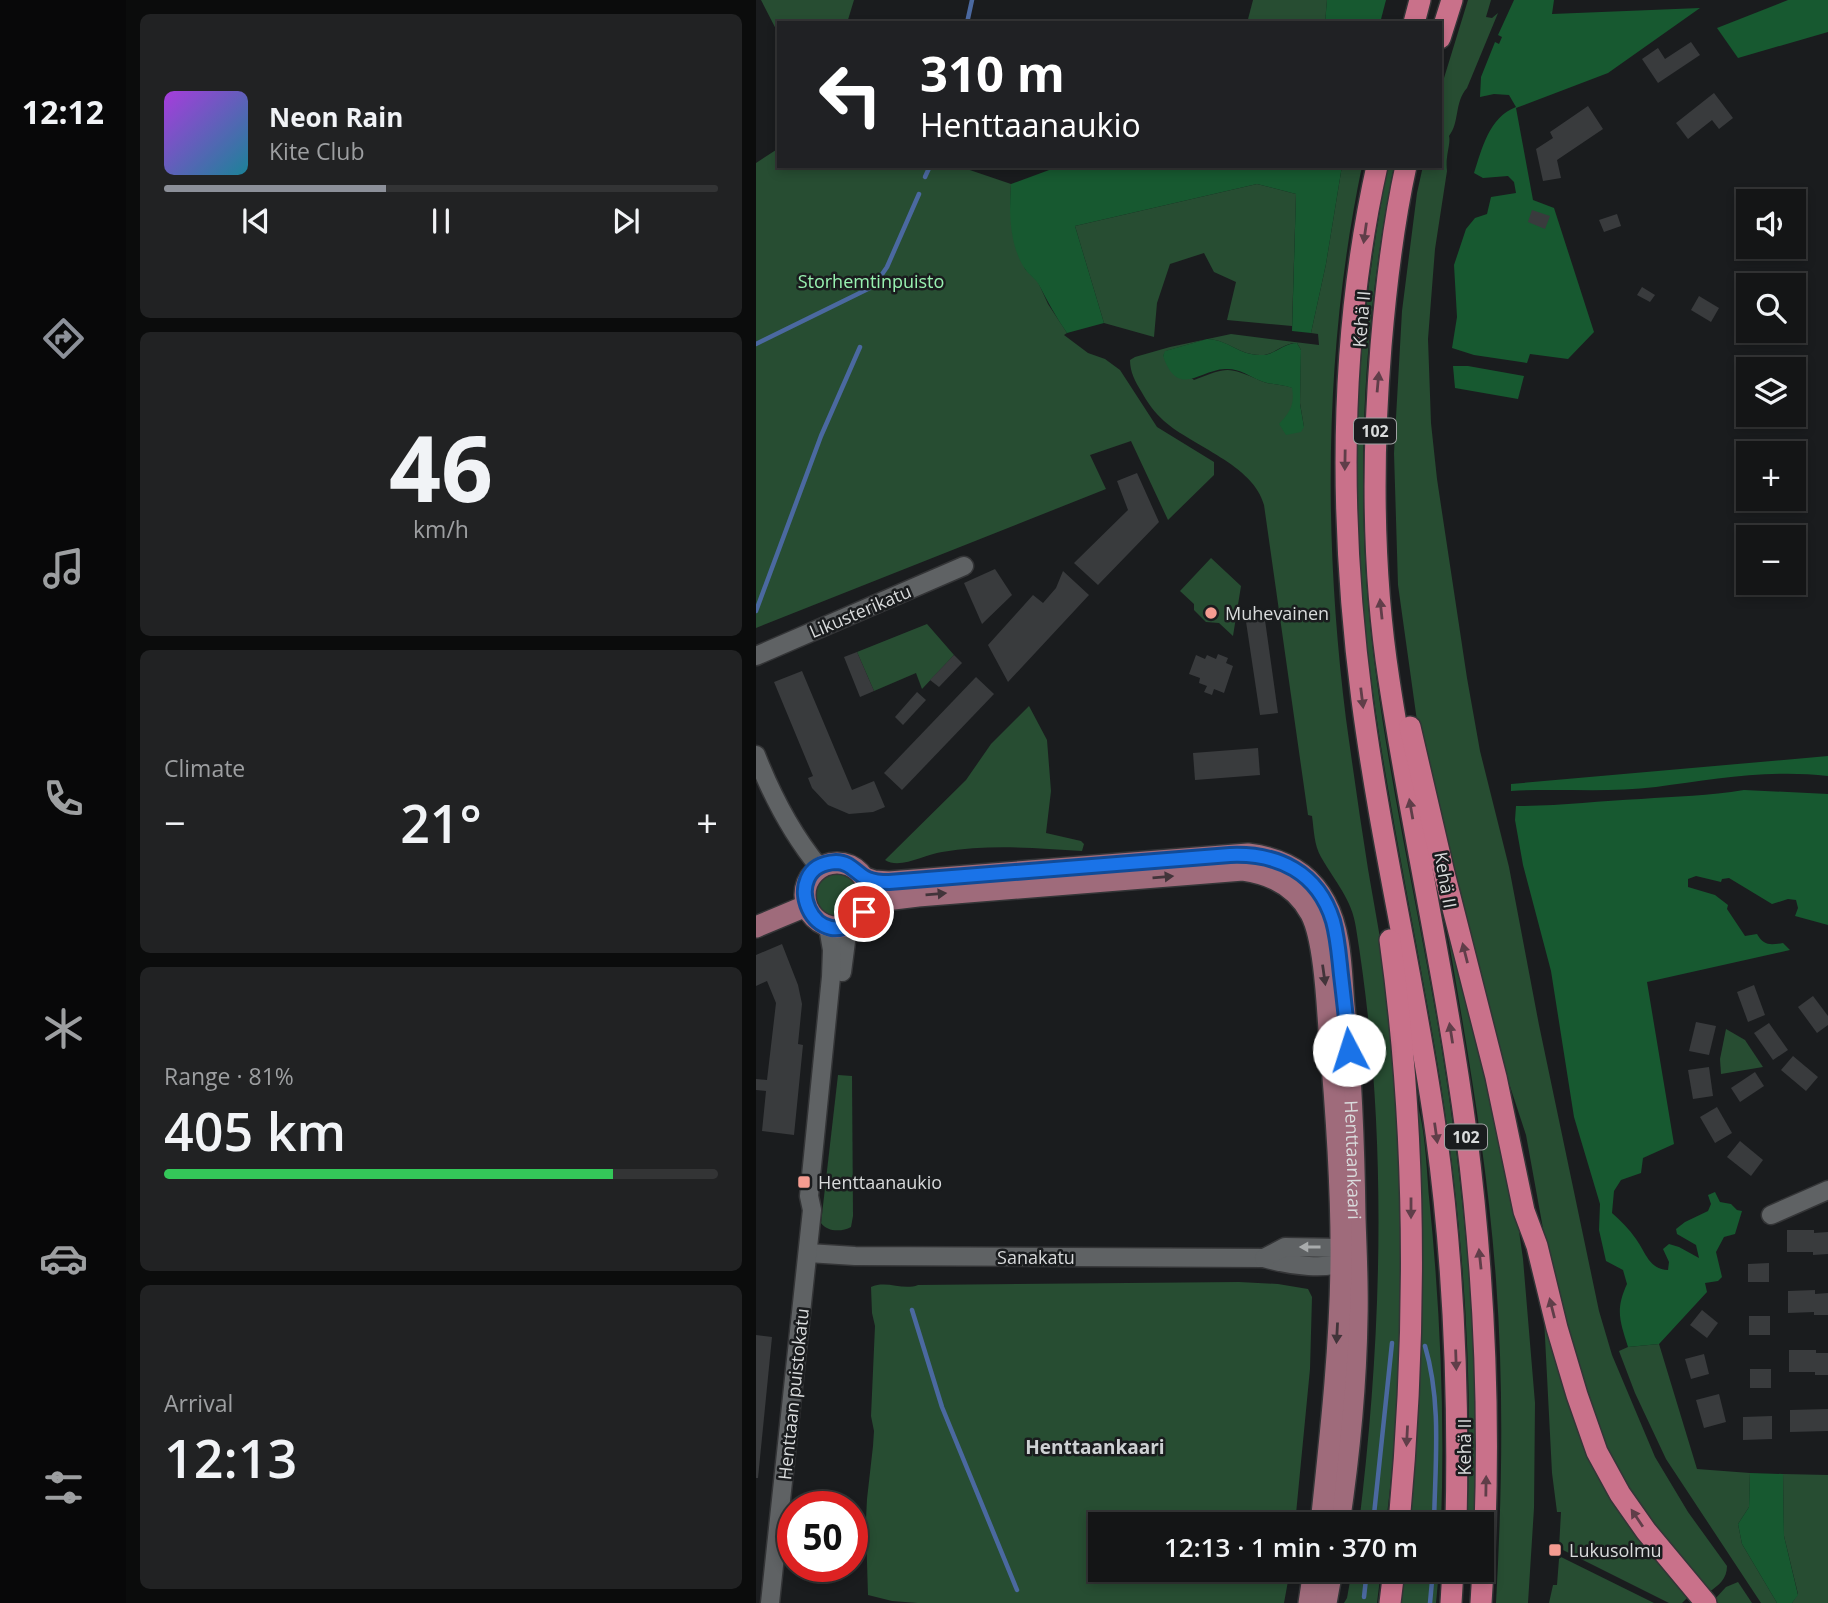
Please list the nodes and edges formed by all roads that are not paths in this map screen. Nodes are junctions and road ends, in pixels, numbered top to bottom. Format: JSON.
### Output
{"nodes":[{"id":1,"x":1420,"y":0,"type":"edge"},
{"id":2,"x":1452,"y":0,"type":"edge"},
{"id":3,"x":1414,"y":21,"type":"edge"},
{"id":4,"x":1442,"y":32,"type":"edge"},
{"id":5,"x":1377,"y":168,"type":"edge"},
{"id":6,"x":1406,"y":168,"type":"edge"},
{"id":7,"x":964,"y":566,"type":"dead end"},
{"id":8,"x":756,"y":656,"type":"edge"},
{"id":9,"x":1388,"y":677,"type":"junction"},
{"id":10,"x":756,"y":755,"type":"edge"},
{"id":11,"x":819,"y":867,"type":"junction"},
{"id":12,"x":864,"y":878,"type":"junction"},
{"id":13,"x":1395,"y":897,"type":"junction"},
{"id":14,"x":869,"y":902,"type":"junction"},
{"id":15,"x":806,"y":906,"type":"junction"},
{"id":16,"x":838,"y":926,"type":"junction"},
{"id":17,"x":756,"y":928,"type":"edge"},
{"id":18,"x":1828,"y":1190,"type":"edge"},
{"id":19,"x":1771,"y":1215,"type":"dead end"},
{"id":20,"x":808,"y":1253,"type":"junction"},
{"id":21,"x":1346,"y":1256,"type":"junction"},
{"id":22,"x":1322,"y":1512,"type":"edge"},
{"id":23,"x":1340,"y":1512,"type":"edge"},
{"id":24,"x":1400,"y":1512,"type":"edge"},
{"id":25,"x":1456,"y":1512,"type":"edge"},
{"id":26,"x":1312,"y":1582,"type":"edge"},
{"id":27,"x":1330,"y":1582,"type":"edge"},
{"id":28,"x":1393,"y":1582,"type":"edge"},
{"id":29,"x":1452,"y":1582,"type":"edge"},
{"id":30,"x":1700,"y":1597,"type":"edge"},
{"id":31,"x":770,"y":1603,"type":"edge"},
{"id":32,"x":1309,"y":1603,"type":"edge"},
{"id":33,"x":1326,"y":1603,"type":"edge"},
{"id":34,"x":1390,"y":1603,"type":"edge"},
{"id":35,"x":1451,"y":1603,"type":"edge"},
{"id":36,"x":1481,"y":1603,"type":"edge"}],
"edges":[{"from":1,"to":3,"type":"highway"},
{"from":2,"to":4,"type":"highway"},
{"from":5,"to":13,"type":"highway","name":"Kehä II","number":"102","one_way":true},
{"from":9,"to":6,"type":"highway","name":"Kehä II","number":"102","one_way":true},
{"from":7,"to":8,"type":"street","name":"Likusterikatu"},
{"from":30,"to":9,"type":"highway","one_way":true},
{"from":36,"to":9,"type":"highway","name":"Kehä II","number":"102","one_way":true},
{"from":10,"to":11,"type":"street"},
{"from":11,"to":12,"type":"main road"},
{"from":11,"to":15,"type":"main road"},
{"from":12,"to":14,"type":"main road"},
{"from":12,"to":21,"type":"main road","name":"Henttaankaari"},
{"from":13,"to":24,"type":"highway","one_way":true},
{"from":13,"to":25,"type":"highway","name":"Kehä II","number":"102","one_way":true},
{"from":14,"to":16,"type":"main road"},
{"from":14,"to":21,"type":"main road","name":"Henttaankaari","one_way":true},
{"from":15,"to":16,"type":"main road"},
{"from":15,"to":17,"type":"main road"},
{"from":16,"to":20,"type":"street","name":"Henttaan puistokatu"},
{"from":18,"to":19,"type":"street"},
{"from":20,"to":21,"type":"street","name":"Sanakatu"},
{"from":20,"to":31,"type":"street","name":"Henttaan puistokatu"},
{"from":21,"to":22,"type":"main road","name":"Henttaankaari","one_way":true},
{"from":21,"to":23,"type":"main road","name":"Henttaankaari"},
{"from":26,"to":32,"type":"main road"},
{"from":27,"to":33,"type":"main road"},
{"from":28,"to":34,"type":"highway"},
{"from":29,"to":35,"type":"highway"}]}
